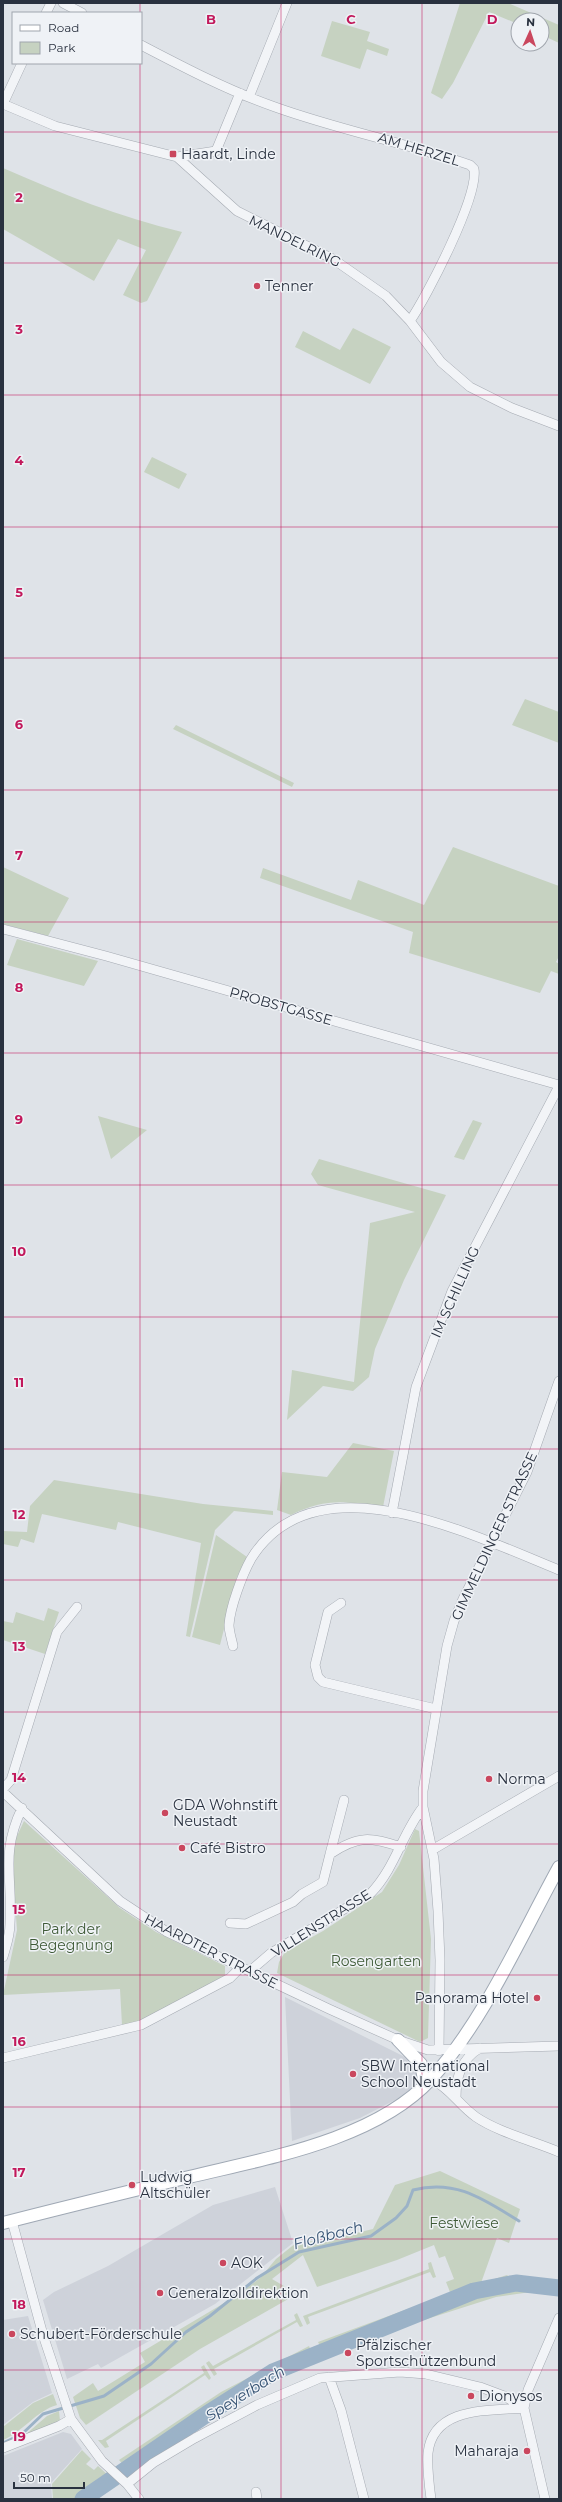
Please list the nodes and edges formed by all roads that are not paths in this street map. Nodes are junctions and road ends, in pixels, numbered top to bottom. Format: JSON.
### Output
{"nodes":[{"id":1,"x":51,"y":3,"type":"edge"},
{"id":2,"x":63,"y":3,"type":"edge"},
{"id":3,"x":287,"y":3,"type":"edge"},
{"id":4,"x":73,"y":5,"type":"edge"},
{"id":5,"x":46,"y":12,"type":"edge"},
{"id":6,"x":81,"y":12,"type":"edge"},
{"id":7,"x":142,"y":45,"type":"edge"},
{"id":8,"x":22,"y":64,"type":"edge"},
{"id":9,"x":240,"y":94,"type":"junction"},
{"id":10,"x":249,"y":97,"type":"junction"},
{"id":11,"x":3,"y":104,"type":"edge"},
{"id":12,"x":178,"y":157,"type":"junction"},
{"id":13,"x":410,"y":321,"type":"junction"},
{"id":14,"x":559,"y":426,"type":"edge"},
{"id":15,"x":3,"y":928,"type":"edge"},
{"id":16,"x":559,"y":1086,"type":"edge"},
{"id":17,"x":559,"y":1381,"type":"edge"},
{"id":18,"x":392,"y":1513,"type":"junction"},
{"id":19,"x":491,"y":1542,"type":"junction"},
{"id":20,"x":559,"y":1570,"type":"edge"},
{"id":21,"x":341,"y":1603,"type":"dead end"},
{"id":22,"x":77,"y":1608,"type":"dead end"},
{"id":23,"x":233,"y":1646,"type":"dead end"},
{"id":24,"x":436,"y":1709,"type":"junction"},
{"id":25,"x":559,"y":1776,"type":"edge"},
{"id":26,"x":3,"y":1791,"type":"edge"},
{"id":27,"x":344,"y":1800,"type":"dead end"},
{"id":28,"x":423,"y":1807,"type":"junction"},
{"id":29,"x":22,"y":1808,"type":"junction"},
{"id":30,"x":401,"y":1847,"type":"junction"},
{"id":31,"x":432,"y":1850,"type":"junction"},
{"id":32,"x":330,"y":1854,"type":"junction"},
{"id":33,"x":559,"y":1867,"type":"edge"},
{"id":34,"x":230,"y":1923,"type":"dead end"},
{"id":35,"x":3,"y":1957,"type":"edge"},
{"id":36,"x":241,"y":1967,"type":"junction"},
{"id":37,"x":250,"y":1971,"type":"junction"},
{"id":38,"x":398,"y":2040,"type":"junction"},
{"id":39,"x":559,"y":2046,"type":"edge"},
{"id":40,"x":481,"y":2047,"type":"junction"},
{"id":41,"x":454,"y":2050,"type":"junction"},
{"id":42,"x":439,"y":2051,"type":"junction"},
{"id":43,"x":3,"y":2058,"type":"edge"},
{"id":44,"x":428,"y":2082,"type":"junction"},
{"id":45,"x":456,"y":2098,"type":"junction"},
{"id":46,"x":559,"y":2152,"type":"edge"},
{"id":47,"x":7,"y":2222,"type":"edge"},
{"id":48,"x":559,"y":2318,"type":"edge"},
{"id":49,"x":329,"y":2377,"type":"junction"},
{"id":50,"x":524,"y":2408,"type":"junction"},
{"id":51,"x":68,"y":2410,"type":"junction"},
{"id":52,"x":3,"y":2448,"type":"edge"},
{"id":53,"x":125,"y":2482,"type":"junction"},
{"id":54,"x":138,"y":2499,"type":"edge"},
{"id":55,"x":364,"y":2499,"type":"edge"},
{"id":56,"x":431,"y":2499,"type":"edge"},
{"id":57,"x":545,"y":2499,"type":"edge"}],
"edges":[{"from":1,"to":5,"type":"street"},
{"from":2,"to":4,"type":"street"},
{"from":3,"to":10,"type":"street"},
{"from":4,"to":6,"type":"street"},
{"from":7,"to":9,"type":"street","name":"AM HERZEL"},
{"from":8,"to":11,"type":"street"},
{"from":9,"to":10,"type":"street","name":"AM HERZEL"},
{"from":9,"to":12,"type":"street"},
{"from":10,"to":13,"type":"street","name":"AM HERZEL"},
{"from":11,"to":12,"type":"street","name":"MANDELRING"},
{"from":12,"to":13,"type":"street","name":"MANDELRING"},
{"from":13,"to":14,"type":"street","name":"MANDELRING"},
{"from":15,"to":16,"type":"street","name":"PROBSTGASSE"},
{"from":16,"to":18,"type":"street","name":"IM SCHILLING"},
{"from":17,"to":19,"type":"street","name":"GIMMELDINGER STRASSE"},
{"from":18,"to":19,"type":"street"},
{"from":18,"to":23,"type":"street"},
{"from":19,"to":20,"type":"street"},
{"from":19,"to":24,"type":"street","name":"GIMMELDINGER STRASSE"},
{"from":21,"to":24,"type":"street"},
{"from":22,"to":26,"type":"street","name":"HAARDTER STRASSE"},
{"from":24,"to":28,"type":"street","name":"GIMMELDINGER STRASSE"},
{"from":25,"to":31,"type":"street"},
{"from":26,"to":29,"type":"street","name":"HAARDTER STRASSE"},
{"from":27,"to":32,"type":"street"},
{"from":28,"to":30,"type":"street","name":"VILLENSTRASSE"},
{"from":28,"to":31,"type":"street","name":"GIMMELDINGER STRASSE"},
{"from":29,"to":35,"type":"street"},
{"from":29,"to":36,"type":"street","name":"HAARDTER STRASSE"},
{"from":30,"to":32,"type":"street"},
{"from":30,"to":37,"type":"street","name":"VILLENSTRASSE"},
{"from":31,"to":42,"type":"street","name":"GIMMELDINGER STRASSE"},
{"from":32,"to":34,"type":"street"},
{"from":33,"to":41,"type":"main road"},
{"from":36,"to":37,"type":"street","name":"HAARDTER STRASSE"},
{"from":36,"to":43,"type":"street"},
{"from":37,"to":38,"type":"street","name":"HAARDTER STRASSE"},
{"from":38,"to":42,"type":"street","name":"HAARDTER STRASSE"},
{"from":38,"to":44,"type":"main road"},
{"from":39,"to":40,"type":"street","name":"HAARDTER STRASSE"},
{"from":40,"to":41,"type":"street","name":"HAARDTER STRASSE"},
{"from":40,"to":45,"type":"street"},
{"from":41,"to":42,"type":"street","name":"HAARDTER STRASSE"},
{"from":41,"to":44,"type":"main road"},
{"from":44,"to":45,"type":"street"},
{"from":44,"to":47,"type":"main road"},
{"from":45,"to":46,"type":"street"},
{"from":47,"to":51,"type":"street"},
{"from":48,"to":50,"type":"street"},
{"from":49,"to":50,"type":"street"},
{"from":49,"to":53,"type":"street"},
{"from":49,"to":55,"type":"street"},
{"from":50,"to":56,"type":"street"},
{"from":50,"to":57,"type":"street"},
{"from":51,"to":52,"type":"street"},
{"from":51,"to":53,"type":"street"},
{"from":53,"to":54,"type":"street"}]}
